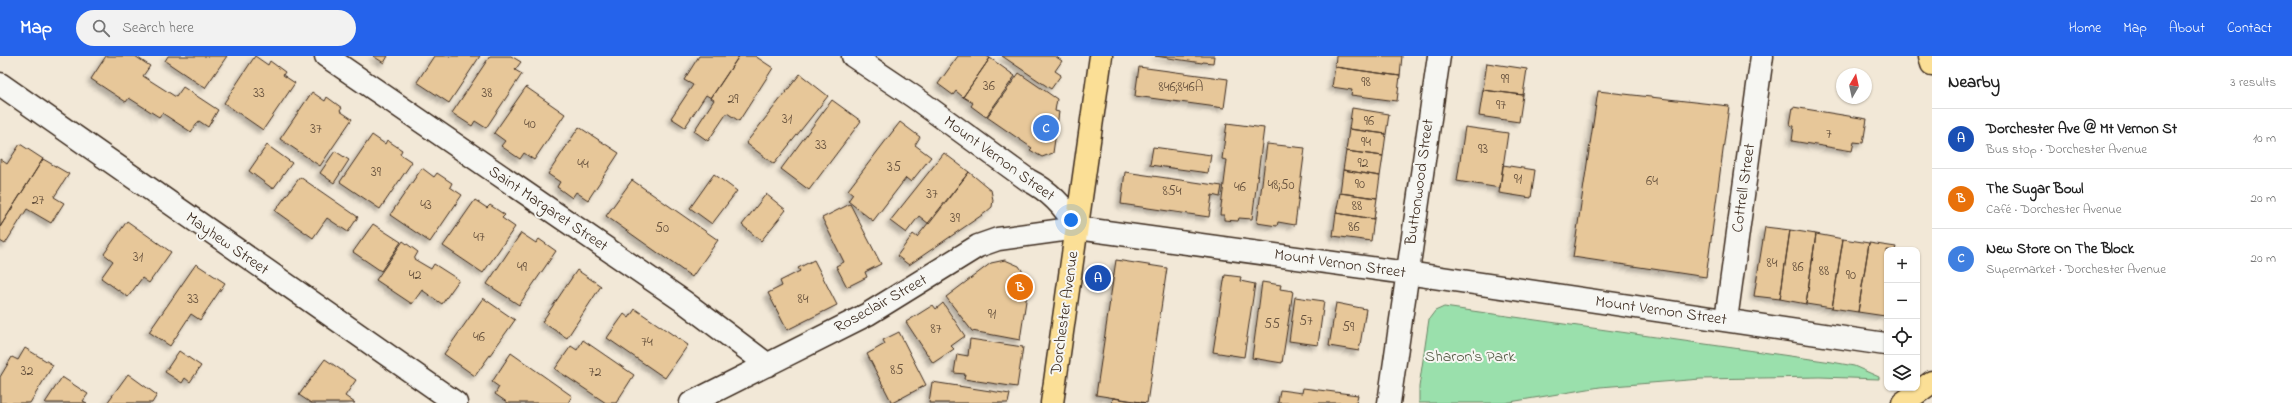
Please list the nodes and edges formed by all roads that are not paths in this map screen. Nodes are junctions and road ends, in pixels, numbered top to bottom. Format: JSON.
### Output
{"nodes":[{"id":1,"x":326,"y":56,"type":"edge"},
{"id":2,"x":853,"y":56,"type":"edge"},
{"id":3,"x":1101,"y":56,"type":"edge"},
{"id":4,"x":1439,"y":56,"type":"edge"},
{"id":5,"x":1762,"y":56,"type":"edge"},
{"id":6,"x":1930,"y":56,"type":"edge"},
{"id":7,"x":1932,"y":64,"type":"edge"},
{"id":8,"x":0,"y":84,"type":"edge"},
{"id":9,"x":1077,"y":228,"type":"junction"},
{"id":10,"x":1407,"y":273,"type":"junction"},
{"id":11,"x":1726,"y":320,"type":"junction"},
{"id":12,"x":1884,"y":344,"type":"edge"},
{"id":13,"x":768,"y":365,"type":"junction"},
{"id":14,"x":1932,"y":382,"type":"edge"},
{"id":15,"x":456,"y":403,"type":"edge"},
{"id":16,"x":691,"y":403,"type":"edge"},
{"id":17,"x":1052,"y":403,"type":"edge"},
{"id":18,"x":1389,"y":403,"type":"edge"},
{"id":19,"x":1903,"y":403,"type":"edge"}],
"edges":[{"from":1,"to":13,"type":"street","name":"Saint Margaret Street"},
{"from":2,"to":9,"type":"street","name":"Mount Vernon Street"},
{"from":3,"to":9,"type":"main road","name":"Dorchester Avenue"},
{"from":4,"to":10,"type":"street","name":"Buttonwood Street"},
{"from":5,"to":11,"type":"street","name":"Cottrell Street"},
{"from":6,"to":7,"type":"main road"},
{"from":8,"to":15,"type":"street","name":"Mayhew Street"},
{"from":9,"to":10,"type":"street","name":"Mount Vernon Street"},
{"from":9,"to":13,"type":"street","name":"Roseclair Street"},
{"from":9,"to":17,"type":"main road","name":"Dorchester Avenue"},
{"from":10,"to":11,"type":"street","name":"Mount Vernon Street"},
{"from":10,"to":18,"type":"street","name":"Buttonwood Street"},
{"from":11,"to":12,"type":"street","name":"Mount Vernon Street"},
{"from":13,"to":16,"type":"street","name":"Roseclair Street"},
{"from":14,"to":19,"type":"main road"}]}
